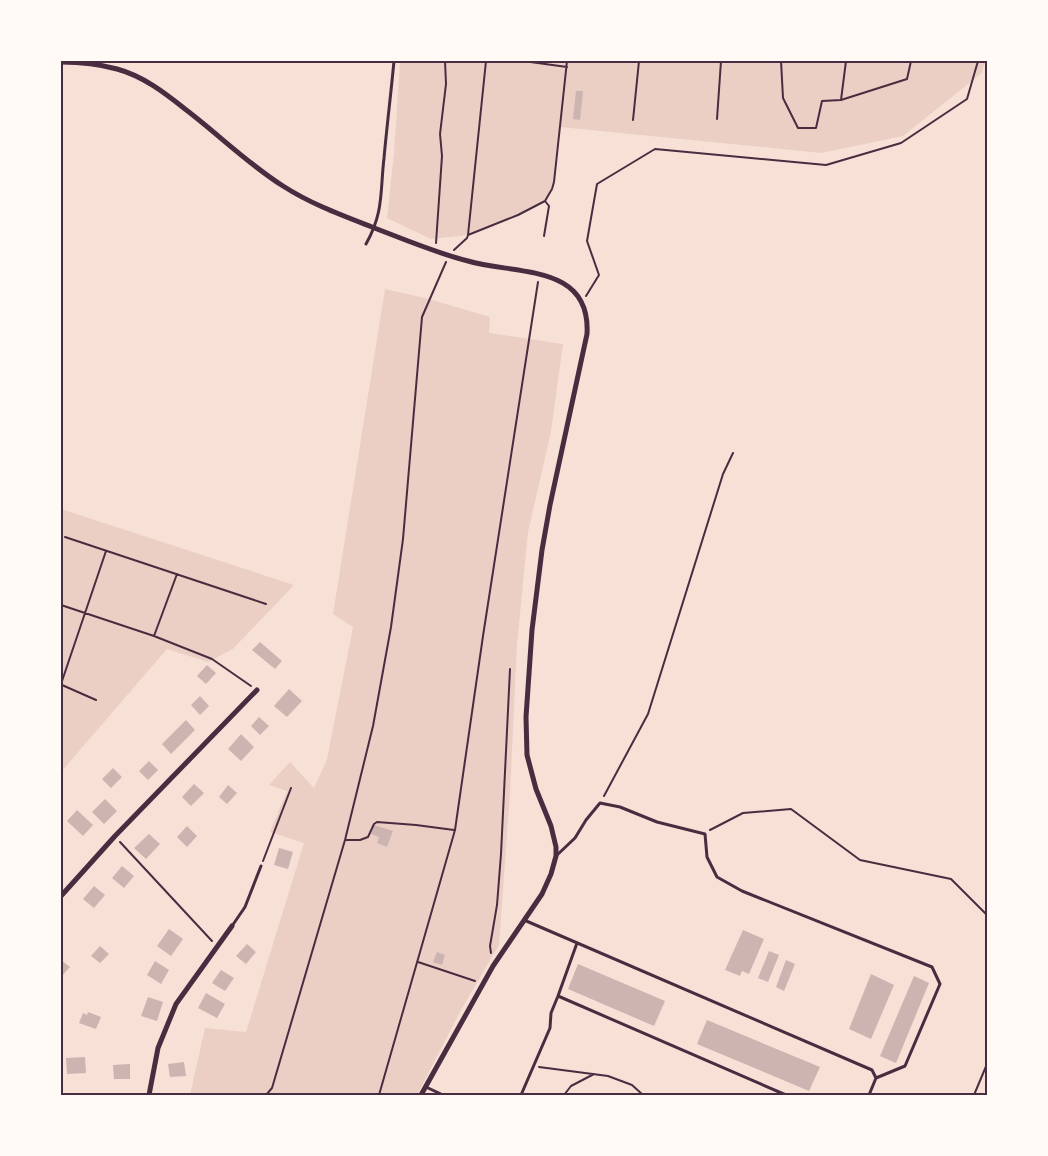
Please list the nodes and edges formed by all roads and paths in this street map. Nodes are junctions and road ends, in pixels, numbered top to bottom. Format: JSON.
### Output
{"nodes":[{"id":1,"x":394,"y":61,"type":"edge"},
{"id":2,"x":445,"y":61,"type":"edge"},
{"id":3,"x":486,"y":61,"type":"edge"},
{"id":4,"x":523,"y":61,"type":"edge"},
{"id":5,"x":567,"y":61,"type":"edge"},
{"id":6,"x":639,"y":61,"type":"edge"},
{"id":7,"x":721,"y":61,"type":"edge"},
{"id":8,"x":781,"y":61,"type":"edge"},
{"id":9,"x":846,"y":61,"type":"edge"},
{"id":10,"x":911,"y":61,"type":"edge"},
{"id":11,"x":978,"y":61,"type":"edge"},
{"id":12,"x":61,"y":62,"type":"edge"},
{"id":13,"x":567,"y":67,"type":"junction"},
{"id":14,"x":841,"y":100,"type":"junction"},
{"id":15,"x":717,"y":119,"type":"dead end"},
{"id":16,"x":633,"y":120,"type":"dead end"},
{"id":17,"x":545,"y":201,"type":"junction"},
{"id":18,"x":375,"y":228,"type":"junction"},
{"id":19,"x":468,"y":235,"type":"junction"},
{"id":20,"x":544,"y":236,"type":"dead end"},
{"id":21,"x":366,"y":244,"type":"dead end"},
{"id":22,"x":435,"y":250,"type":"junction"},
{"id":23,"x":452,"y":252,"type":"junction"},
{"id":24,"x":539,"y":273,"type":"junction"},
{"id":25,"x":583,"y":303,"type":"junction"},
{"id":26,"x":733,"y":453,"type":"dead end"},
{"id":27,"x":65,"y":536,"type":"dead end"},
{"id":28,"x":106,"y":550,"type":"junction"},
{"id":29,"x":177,"y":574,"type":"junction"},
{"id":30,"x":266,"y":604,"type":"dead end"},
{"id":31,"x":61,"y":606,"type":"edge"},
{"id":32,"x":85,"y":614,"type":"junction"},
{"id":33,"x":154,"y":636,"type":"junction"},
{"id":34,"x":510,"y":669,"type":"dead end"},
{"id":35,"x":61,"y":684,"type":"edge"},
{"id":36,"x":257,"y":690,"type":"joint"},
{"id":37,"x":96,"y":700,"type":"dead end"},
{"id":38,"x":291,"y":788,"type":"dead end"},
{"id":39,"x":600,"y":803,"type":"junction"},
{"id":40,"x":455,"y":830,"type":"junction"},
{"id":41,"x":705,"y":834,"type":"junction"},
{"id":42,"x":115,"y":836,"type":"junction"},
{"id":43,"x":345,"y":840,"type":"junction"},
{"id":44,"x":556,"y":856,"type":"junction"},
{"id":45,"x":261,"y":866,"type":"joint"},
{"id":46,"x":61,"y":896,"type":"edge"},
{"id":47,"x":987,"y":915,"type":"edge"},
{"id":48,"x":524,"y":920,"type":"junction"},
{"id":49,"x":232,"y":926,"type":"joint"},
{"id":50,"x":578,"y":943,"type":"junction"},
{"id":51,"x":217,"y":946,"type":"junction"},
{"id":52,"x":418,"y":962,"type":"junction"},
{"id":53,"x":494,"y":966,"type":"junction"},
{"id":54,"x":474,"y":980,"type":"dead end"},
{"id":55,"x":558,"y":996,"type":"junction"},
{"id":56,"x":987,"y":1064,"type":"edge"},
{"id":57,"x":534,"y":1066,"type":"junction"},
{"id":58,"x":594,"y":1074,"type":"junction"},
{"id":59,"x":876,"y":1078,"type":"junction"},
{"id":60,"x":426,"y":1086,"type":"junction"},
{"id":61,"x":149,"y":1095,"type":"edge"},
{"id":62,"x":266,"y":1095,"type":"edge"},
{"id":63,"x":379,"y":1095,"type":"edge"},
{"id":64,"x":421,"y":1095,"type":"edge"},
{"id":65,"x":443,"y":1095,"type":"edge"},
{"id":66,"x":521,"y":1095,"type":"edge"},
{"id":67,"x":564,"y":1095,"type":"edge"},
{"id":68,"x":643,"y":1095,"type":"edge"},
{"id":69,"x":786,"y":1095,"type":"edge"},
{"id":70,"x":869,"y":1095,"type":"edge"},
{"id":71,"x":974,"y":1095,"type":"edge"}],
"edges":[{"from":1,"to":18,"type":"lane"},
{"from":2,"to":22,"type":"path"},
{"from":3,"to":19,"type":"path"},
{"from":4,"to":13,"type":"path"},
{"from":5,"to":13,"type":"path"},
{"from":6,"to":16,"type":"path"},
{"from":7,"to":15,"type":"path"},
{"from":8,"to":14,"type":"path"},
{"from":9,"to":14,"type":"path"},
{"from":10,"to":14,"type":"path"},
{"from":11,"to":25,"type":"path"},
{"from":12,"to":18,"type":"street"},
{"from":13,"to":17,"type":"path"},
{"from":17,"to":19,"type":"path"},
{"from":17,"to":20,"type":"path"},
{"from":18,"to":21,"type":"lane"},
{"from":18,"to":22,"type":"street"},
{"from":19,"to":23,"type":"path"},
{"from":22,"to":23,"type":"street"},
{"from":23,"to":24,"type":"street"},
{"from":23,"to":43,"type":"path"},
{"from":24,"to":25,"type":"street"},
{"from":24,"to":40,"type":"path"},
{"from":25,"to":44,"type":"street"},
{"from":26,"to":39,"type":"path"},
{"from":27,"to":28,"type":"path"},
{"from":28,"to":29,"type":"path"},
{"from":28,"to":32,"type":"path"},
{"from":29,"to":30,"type":"path"},
{"from":29,"to":33,"type":"path"},
{"from":31,"to":32,"type":"path"},
{"from":32,"to":33,"type":"path"},
{"from":32,"to":35,"type":"path"},
{"from":33,"to":36,"type":"path"},
{"from":34,"to":53,"type":"path"},
{"from":35,"to":37,"type":"path"},
{"from":36,"to":42,"type":"street"},
{"from":38,"to":45,"type":"path"},
{"from":39,"to":41,"type":"lane"},
{"from":39,"to":44,"type":"lane"},
{"from":40,"to":43,"type":"path"},
{"from":40,"to":52,"type":"path"},
{"from":41,"to":47,"type":"path"},
{"from":41,"to":59,"type":"lane"},
{"from":42,"to":46,"type":"street"},
{"from":42,"to":51,"type":"path"},
{"from":43,"to":62,"type":"path"},
{"from":44,"to":48,"type":"street"},
{"from":45,"to":49,"type":"lane"},
{"from":48,"to":50,"type":"lane"},
{"from":48,"to":53,"type":"street"},
{"from":49,"to":51,"type":"street"},
{"from":50,"to":55,"type":"lane"},
{"from":50,"to":59,"type":"lane"},
{"from":51,"to":61,"type":"street"},
{"from":52,"to":54,"type":"path"},
{"from":52,"to":63,"type":"path"},
{"from":53,"to":60,"type":"street"},
{"from":55,"to":57,"type":"lane"},
{"from":55,"to":69,"type":"lane"},
{"from":56,"to":71,"type":"path"},
{"from":57,"to":58,"type":"path"},
{"from":57,"to":66,"type":"lane"},
{"from":58,"to":67,"type":"path"},
{"from":58,"to":68,"type":"path"},
{"from":59,"to":70,"type":"lane"},
{"from":60,"to":64,"type":"street"},
{"from":60,"to":65,"type":"lane"}]}
